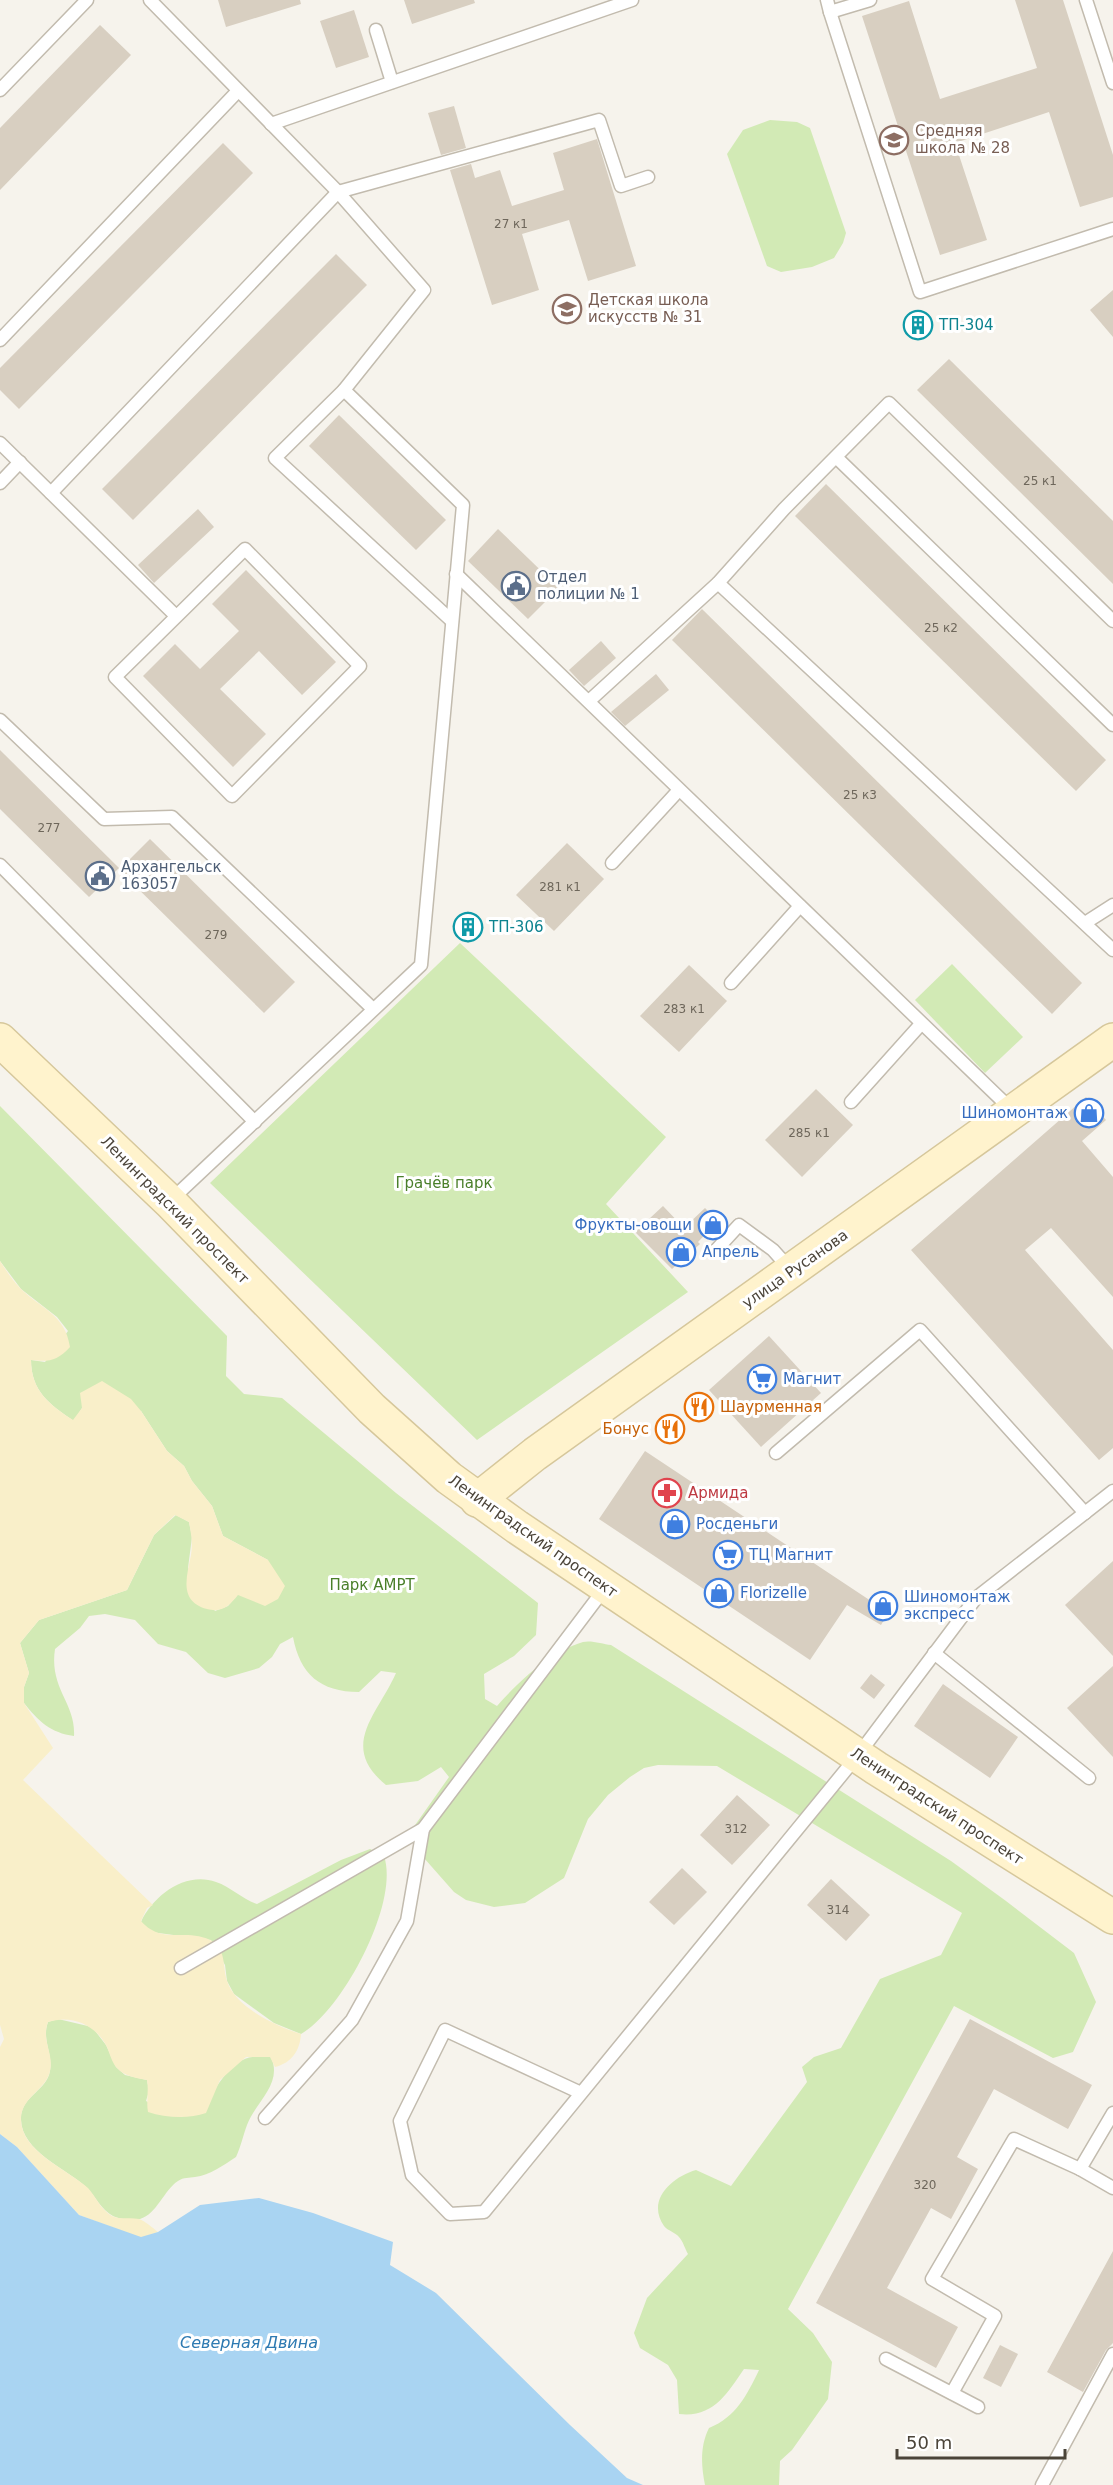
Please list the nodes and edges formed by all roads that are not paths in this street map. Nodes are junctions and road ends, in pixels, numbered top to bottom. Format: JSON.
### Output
{"nodes":[{"id":1,"x":87,"y":0,"type":"edge"},
{"id":2,"x":150,"y":0,"type":"edge"},
{"id":3,"x":632,"y":0,"type":"edge"},
{"id":4,"x":870,"y":0,"type":"edge"},
{"id":5,"x":1086,"y":0,"type":"edge"},
{"id":6,"x":829,"y":6,"type":"edge"},
{"id":7,"x":376,"y":30,"type":"dead end"},
{"id":8,"x":392,"y":82,"type":"junction"},
{"id":9,"x":1113,"y":82,"type":"edge"},
{"id":10,"x":0,"y":90,"type":"edge"},
{"id":11,"x":237,"y":92,"type":"junction"},
{"id":12,"x":271,"y":124,"type":"junction"},
{"id":13,"x":648,"y":177,"type":"dead end"},
{"id":14,"x":338,"y":192,"type":"junction"},
{"id":15,"x":1113,"y":229,"type":"edge"},
{"id":16,"x":0,"y":340,"type":"edge"},
{"id":17,"x":344,"y":390,"type":"junction"},
{"id":18,"x":0,"y":443,"type":"edge"},
{"id":19,"x":837,"y":458,"type":"junction"},
{"id":20,"x":20,"y":462,"type":"junction"},
{"id":21,"x":0,"y":483,"type":"edge"},
{"id":22,"x":51,"y":493,"type":"junction"},
{"id":23,"x":456,"y":574,"type":"junction"},
{"id":24,"x":718,"y":583,"type":"junction"},
{"id":25,"x":175,"y":615,"type":"junction"},
{"id":26,"x":452,"y":621,"type":"junction"},
{"id":27,"x":1113,"y":621,"type":"edge"},
{"id":28,"x":589,"y":701,"type":"junction"},
{"id":29,"x":0,"y":720,"type":"edge"},
{"id":30,"x":1113,"y":725,"type":"edge"},
{"id":31,"x":679,"y":789,"type":"junction"},
{"id":32,"x":612,"y":863,"type":"dead end"},
{"id":33,"x":0,"y":865,"type":"edge"},
{"id":34,"x":1113,"y":905,"type":"edge"},
{"id":35,"x":800,"y":906,"type":"junction"},
{"id":36,"x":1085,"y":923,"type":"junction"},
{"id":37,"x":1113,"y":950,"type":"edge"},
{"id":38,"x":731,"y":983,"type":"dead end"},
{"id":39,"x":374,"y":1010,"type":"junction"},
{"id":40,"x":921,"y":1024,"type":"junction"},
{"id":41,"x":0,"y":1040,"type":"edge"},
{"id":42,"x":1113,"y":1040,"type":"edge"},
{"id":43,"x":851,"y":1102,"type":"dead end"},
{"id":44,"x":1014,"y":1113,"type":"junction"},
{"id":45,"x":255,"y":1122,"type":"junction"},
{"id":46,"x":170,"y":1202,"type":"junction"},
{"id":47,"x":717,"y":1249,"type":"dead end"},
{"id":48,"x":792,"y":1271,"type":"junction"},
{"id":49,"x":776,"y":1453,"type":"dead end"},
{"id":50,"x":1113,"y":1491,"type":"edge"},
{"id":51,"x":477,"y":1500,"type":"junction"},
{"id":52,"x":1085,"y":1513,"type":"junction"},
{"id":53,"x":606,"y":1587,"type":"junction"},
{"id":54,"x":934,"y":1653,"type":"junction"},
{"id":55,"x":858,"y":1755,"type":"junction"},
{"id":56,"x":1089,"y":1778,"type":"dead end"},
{"id":57,"x":423,"y":1829,"type":"junction"},
{"id":58,"x":1113,"y":1917,"type":"edge"},
{"id":59,"x":181,"y":1968,"type":"dead end"},
{"id":60,"x":581,"y":2093,"type":"junction"},
{"id":61,"x":1113,"y":2113,"type":"edge"},
{"id":62,"x":265,"y":2118,"type":"dead end"},
{"id":63,"x":1080,"y":2169,"type":"junction"},
{"id":64,"x":1113,"y":2188,"type":"edge"},
{"id":65,"x":1113,"y":2354,"type":"edge"},
{"id":66,"x":886,"y":2359,"type":"dead end"},
{"id":67,"x":952,"y":2393,"type":"junction"},
{"id":68,"x":978,"y":2407,"type":"dead end"},
{"id":69,"x":1042,"y":2485,"type":"edge"}],
"edges":[{"from":1,"to":10,"type":"lane"},
{"from":2,"to":11,"type":"lane"},
{"from":3,"to":8,"type":"lane"},
{"from":4,"to":6,"type":"lane"},
{"from":5,"to":9,"type":"lane"},
{"from":6,"to":15,"type":"lane"},
{"from":7,"to":8,"type":"lane"},
{"from":8,"to":12,"type":"lane"},
{"from":11,"to":12,"type":"lane"},
{"from":11,"to":16,"type":"lane"},
{"from":12,"to":14,"type":"lane"},
{"from":13,"to":14,"type":"lane"},
{"from":14,"to":17,"type":"lane"},
{"from":14,"to":22,"type":"lane"},
{"from":17,"to":23,"type":"lane"},
{"from":17,"to":26,"type":"lane"},
{"from":18,"to":20,"type":"lane"},
{"from":19,"to":24,"type":"lane"},
{"from":19,"to":27,"type":"lane"},
{"from":19,"to":30,"type":"lane"},
{"from":20,"to":21,"type":"lane"},
{"from":20,"to":22,"type":"lane"},
{"from":22,"to":25,"type":"lane"},
{"from":23,"to":26,"type":"lane"},
{"from":23,"to":28,"type":"lane"},
{"from":24,"to":28,"type":"lane"},
{"from":24,"to":36,"type":"lane"},
{"from":25,"to":25,"type":"lane"},
{"from":26,"to":39,"type":"lane"},
{"from":28,"to":31,"type":"lane"},
{"from":29,"to":39,"type":"lane"},
{"from":31,"to":32,"type":"lane"},
{"from":31,"to":35,"type":"lane"},
{"from":33,"to":45,"type":"lane"},
{"from":34,"to":36,"type":"lane"},
{"from":35,"to":38,"type":"lane"},
{"from":35,"to":40,"type":"lane"},
{"from":36,"to":37,"type":"lane"},
{"from":39,"to":45,"type":"lane"},
{"from":40,"to":43,"type":"lane"},
{"from":40,"to":44,"type":"lane"},
{"from":41,"to":46,"type":"main road","name":"Ленинградский проспект"},
{"from":42,"to":44,"type":"main road","name":"улица Русанова"},
{"from":44,"to":48,"type":"main road","name":"улица Русанова"},
{"from":45,"to":46,"type":"lane"},
{"from":46,"to":51,"type":"main road","name":"Ленинградский проспект"},
{"from":47,"to":48,"type":"lane"},
{"from":48,"to":51,"type":"main road","name":"улица Русанова"},
{"from":49,"to":52,"type":"lane"},
{"from":50,"to":52,"type":"lane"},
{"from":51,"to":53,"type":"main road","name":"Ленинградский проспект"},
{"from":52,"to":54,"type":"lane"},
{"from":53,"to":55,"type":"main road","name":"Ленинградский проспект"},
{"from":53,"to":57,"type":"lane"},
{"from":54,"to":55,"type":"lane"},
{"from":54,"to":56,"type":"lane"},
{"from":55,"to":58,"type":"main road","name":"Ленинградский проспект"},
{"from":55,"to":60,"type":"lane"},
{"from":57,"to":59,"type":"lane"},
{"from":57,"to":62,"type":"lane"},
{"from":60,"to":60,"type":"lane"},
{"from":61,"to":63,"type":"lane"},
{"from":63,"to":64,"type":"lane"},
{"from":63,"to":67,"type":"lane"},
{"from":65,"to":69,"type":"lane"},
{"from":66,"to":67,"type":"lane"},
{"from":67,"to":68,"type":"lane"}]}
